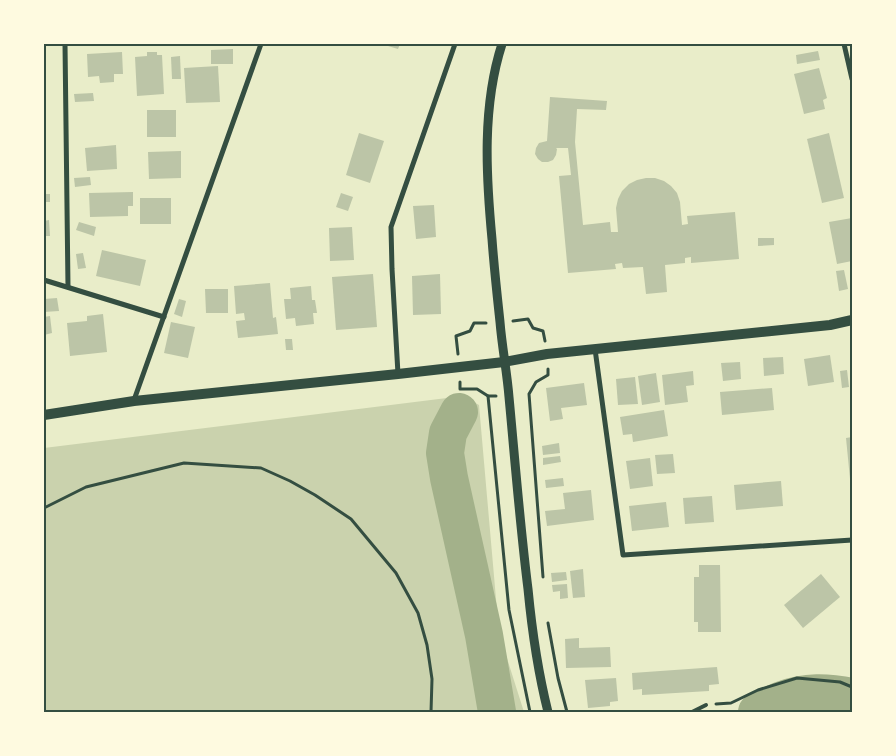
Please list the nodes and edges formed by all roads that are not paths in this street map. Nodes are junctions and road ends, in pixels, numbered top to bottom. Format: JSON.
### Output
{"nodes":[{"id":1,"x":65,"y":44,"type":"edge"},
{"id":2,"x":261,"y":44,"type":"edge"},
{"id":3,"x":455,"y":44,"type":"edge"},
{"id":4,"x":502,"y":44,"type":"edge"},
{"id":5,"x":844,"y":44,"type":"edge"},
{"id":6,"x":852,"y":79,"type":"edge"},
{"id":7,"x":44,"y":280,"type":"edge"},
{"id":8,"x":68,"y":287,"type":"junction"},
{"id":9,"x":164,"y":317,"type":"junction"},
{"id":10,"x":852,"y":320,"type":"edge"},
{"id":11,"x":595,"y":349,"type":"junction"},
{"id":12,"x":504,"y":362,"type":"junction"},
{"id":13,"x":398,"y":374,"type":"junction"},
{"id":14,"x":134,"y":401,"type":"junction"},
{"id":15,"x":44,"y":415,"type":"edge"},
{"id":16,"x":852,"y":540,"type":"edge"},
{"id":17,"x":706,"y":705,"type":"road end"},
{"id":18,"x":548,"y":712,"type":"edge"},
{"id":19,"x":692,"y":712,"type":"edge"}],
"edges":[{"from":1,"to":8,"type":"street"},
{"from":2,"to":9,"type":"street"},
{"from":3,"to":13,"type":"street"},
{"from":4,"to":12,"type":"street"},
{"from":5,"to":6,"type":"street"},
{"from":7,"to":8,"type":"street"},
{"from":8,"to":9,"type":"street"},
{"from":9,"to":14,"type":"street"},
{"from":10,"to":11,"type":"main road"},
{"from":11,"to":12,"type":"main road"},
{"from":11,"to":16,"type":"street"},
{"from":12,"to":13,"type":"main road"},
{"from":12,"to":18,"type":"street"},
{"from":13,"to":14,"type":"main road"},
{"from":14,"to":15,"type":"main road"},
{"from":17,"to":19,"type":"lane"}]}
